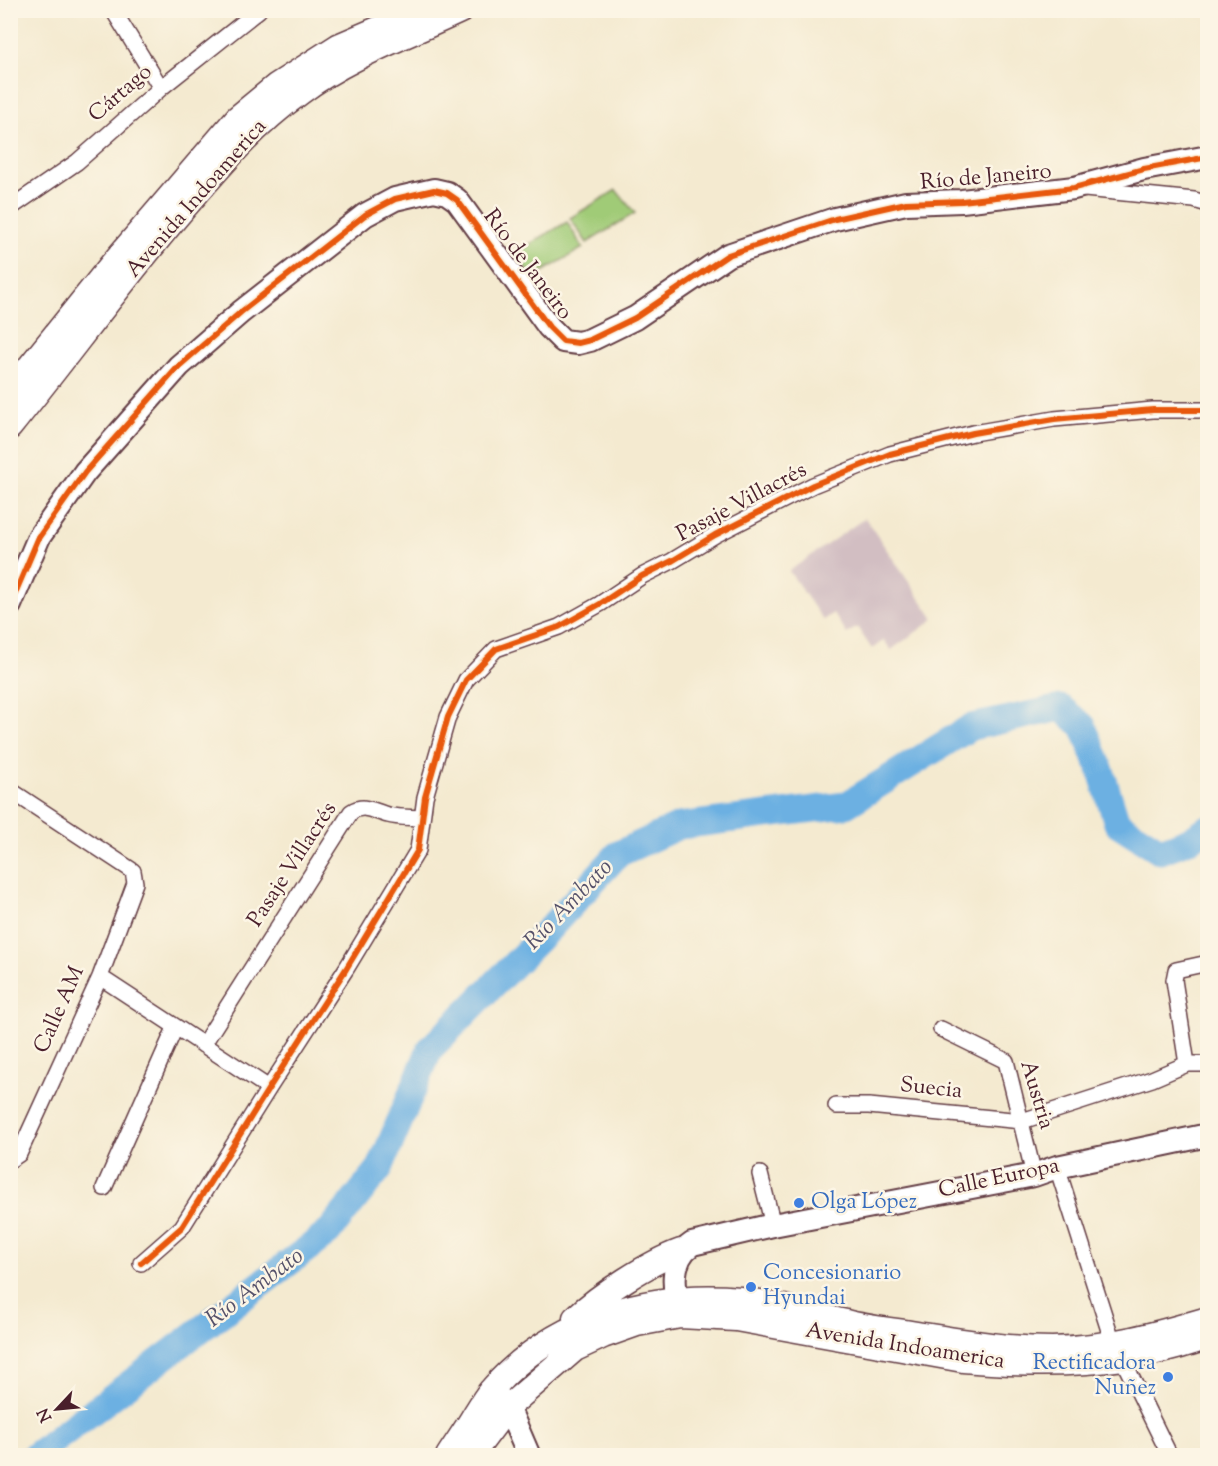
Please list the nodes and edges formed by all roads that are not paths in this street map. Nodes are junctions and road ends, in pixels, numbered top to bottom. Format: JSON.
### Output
{"nodes":[{"id":1,"x":113,"y":10,"type":"edge"},
{"id":2,"x":259,"y":10,"type":"edge"},
{"id":3,"x":422,"y":10,"type":"edge"},
{"id":4,"x":462,"y":10,"type":"edge"},
{"id":5,"x":161,"y":88,"type":"junction"},
{"id":6,"x":1208,"y":157,"type":"edge"},
{"id":7,"x":1074,"y":188,"type":"junction"},
{"id":8,"x":1208,"y":204,"type":"edge"},
{"id":9,"x":10,"y":208,"type":"edge"},
{"id":10,"x":10,"y":391,"type":"edge"},
{"id":11,"x":1208,"y":410,"type":"edge"},
{"id":12,"x":10,"y":427,"type":"edge"},
{"id":13,"x":10,"y":605,"type":"edge"},
{"id":14,"x":10,"y":790,"type":"edge"},
{"id":15,"x":422,"y":818,"type":"junction"},
{"id":16,"x":1208,"y":963,"type":"edge"},
{"id":17,"x":100,"y":976,"type":"junction"},
{"id":18,"x":175,"y":1028,"type":"junction"},
{"id":19,"x":940,"y":1029,"type":"dead end"},
{"id":20,"x":203,"y":1046,"type":"junction"},
{"id":21,"x":1187,"y":1064,"type":"junction"},
{"id":22,"x":1208,"y":1064,"type":"edge"},
{"id":23,"x":269,"y":1088,"type":"junction"},
{"id":24,"x":836,"y":1106,"type":"dead end"},
{"id":25,"x":1022,"y":1121,"type":"junction"},
{"id":26,"x":1208,"y":1135,"type":"edge"},
{"id":27,"x":10,"y":1160,"type":"edge"},
{"id":28,"x":1057,"y":1167,"type":"junction"},
{"id":29,"x":760,"y":1174,"type":"dead end"},
{"id":30,"x":1034,"y":1175,"type":"junction"},
{"id":31,"x":104,"y":1188,"type":"dead end"},
{"id":32,"x":773,"y":1225,"type":"junction"},
{"id":33,"x":681,"y":1251,"type":"junction"},
{"id":34,"x":141,"y":1263,"type":"dead end"},
{"id":35,"x":678,"y":1307,"type":"junction"},
{"id":36,"x":1208,"y":1318,"type":"edge"},
{"id":37,"x":564,"y":1333,"type":"junction"},
{"id":38,"x":1208,"y":1337,"type":"edge"},
{"id":39,"x":1118,"y":1351,"type":"junction"},
{"id":40,"x":491,"y":1389,"type":"junction"},
{"id":41,"x":508,"y":1407,"type":"junction"},
{"id":42,"x":448,"y":1455,"type":"edge"},
{"id":43,"x":471,"y":1455,"type":"edge"},
{"id":44,"x":529,"y":1455,"type":"edge"},
{"id":45,"x":1170,"y":1455,"type":"edge"}],
"edges":[{"from":1,"to":5,"type":"street"},
{"from":2,"to":5,"type":"street","name":"Cártago"},
{"from":3,"to":10,"type":"main road","name":"Avenida Indoamerica"},
{"from":4,"to":12,"type":"main road","name":"Avenida Indoamerica"},
{"from":5,"to":9,"type":"street","name":"Cártago"},
{"from":6,"to":7,"type":"street","name":"Río de Janeiro"},
{"from":7,"to":8,"type":"street"},
{"from":7,"to":13,"type":"street","name":"Río de Janeiro"},
{"from":11,"to":15,"type":"street","name":"Pasaje Villacrés"},
{"from":14,"to":17,"type":"street","name":"Calle AM"},
{"from":15,"to":20,"type":"street","name":"Pasaje Villacrés"},
{"from":15,"to":23,"type":"street"},
{"from":16,"to":21,"type":"street"},
{"from":17,"to":18,"type":"street"},
{"from":17,"to":27,"type":"street","name":"Calle AM"},
{"from":18,"to":20,"type":"street"},
{"from":18,"to":31,"type":"street"},
{"from":19,"to":25,"type":"street","name":"Austria"},
{"from":20,"to":23,"type":"street"},
{"from":21,"to":22,"type":"street"},
{"from":21,"to":25,"type":"street"},
{"from":23,"to":34,"type":"street"},
{"from":24,"to":25,"type":"street","name":"Suecia"},
{"from":25,"to":30,"type":"street","name":"Austria"},
{"from":26,"to":28,"type":"street","name":"Calle Europa"},
{"from":28,"to":30,"type":"street","name":"Calle Europa"},
{"from":28,"to":39,"type":"street"},
{"from":29,"to":32,"type":"street"},
{"from":30,"to":32,"type":"street","name":"Calle Europa"},
{"from":32,"to":33,"type":"street","name":"Calle Europa"},
{"from":33,"to":35,"type":"street"},
{"from":33,"to":37,"type":"main road"},
{"from":35,"to":37,"type":"main road","name":"Avenida Indoamerica"},
{"from":35,"to":39,"type":"main road","name":"Avenida Indoamerica"},
{"from":35,"to":41,"type":"main road","name":"Avenida Indoamerica"},
{"from":36,"to":39,"type":"main road","name":"Avenida Indoamerica"},
{"from":37,"to":40,"type":"main road","name":"Avenida Indoamerica"},
{"from":38,"to":39,"type":"main road","name":"Avenida Indoamerica"},
{"from":39,"to":45,"type":"street"},
{"from":40,"to":41,"type":"street"},
{"from":40,"to":42,"type":"main road","name":"Avenida Indoamerica"},
{"from":41,"to":43,"type":"main road","name":"Avenida Indoamerica"},
{"from":41,"to":44,"type":"street"}]}
